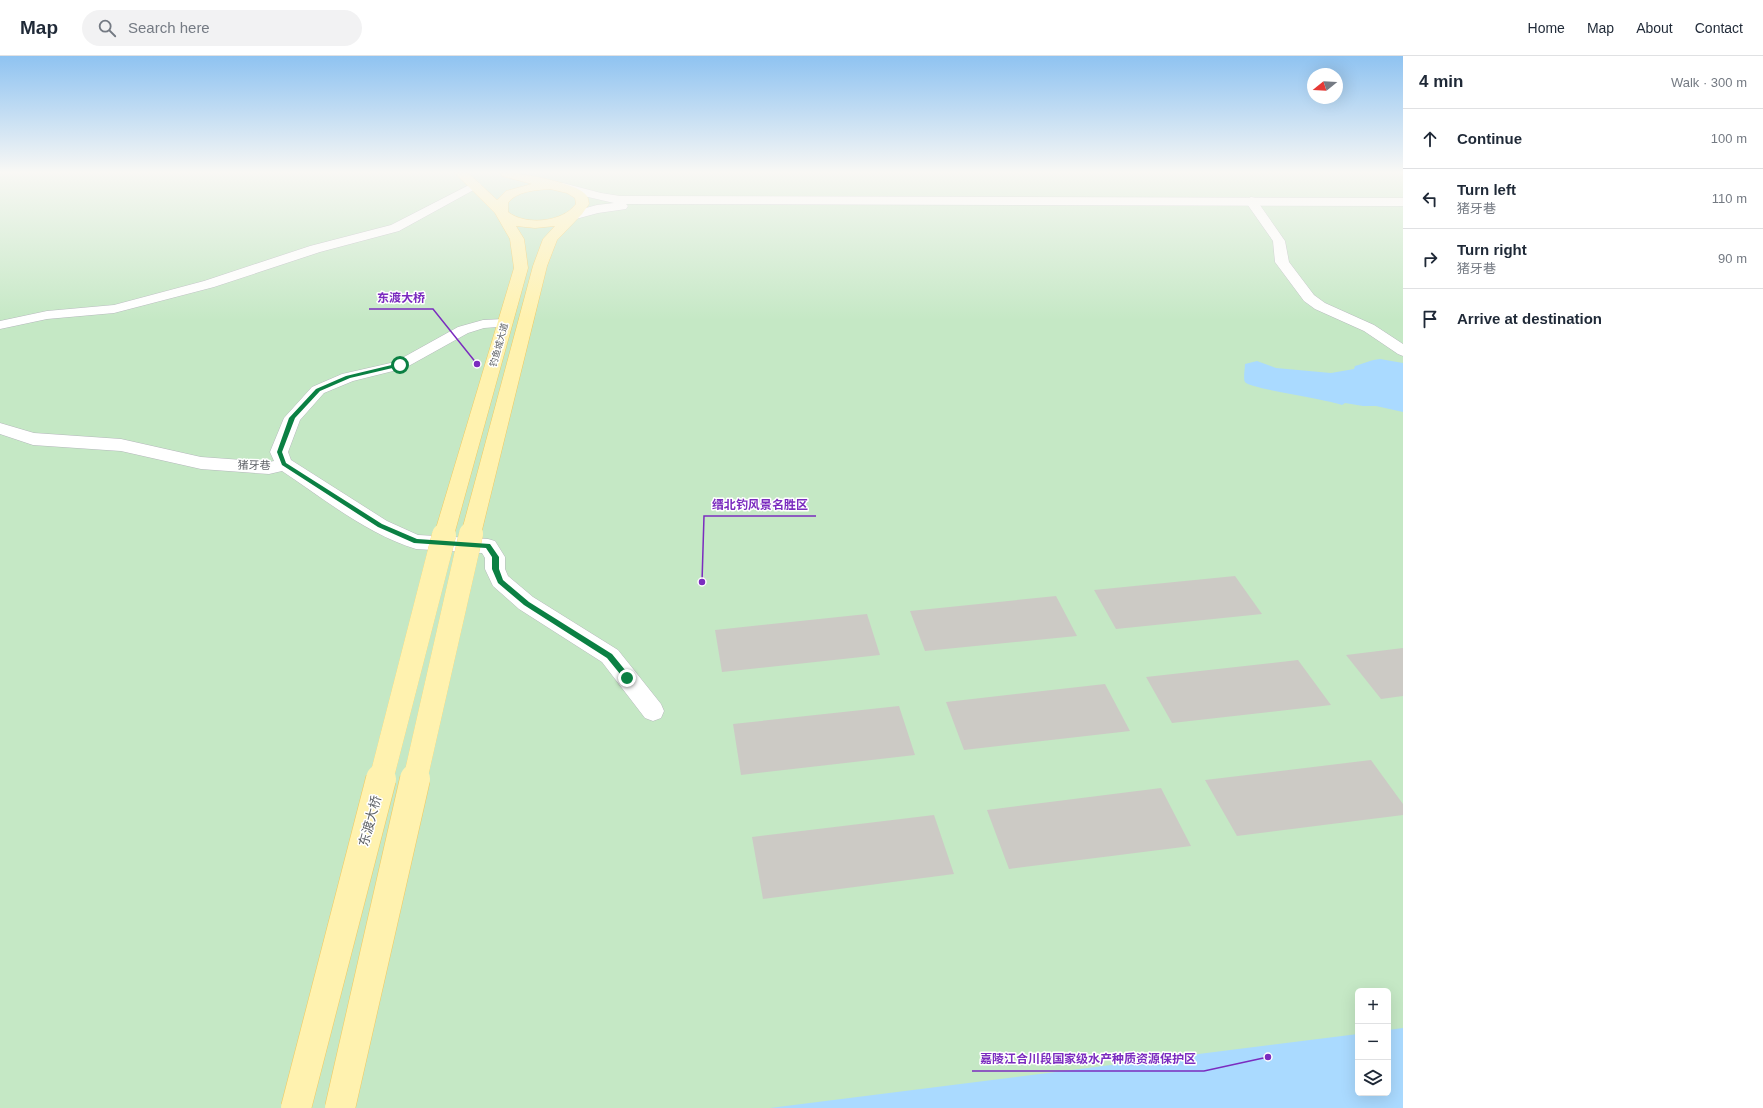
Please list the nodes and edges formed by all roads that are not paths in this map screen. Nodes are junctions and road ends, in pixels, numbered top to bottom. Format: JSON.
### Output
{"nodes":[{"id":1,"x":406,"y":222,"type":"edge"},
{"id":2,"x":507,"y":222,"type":"edge"},
{"id":3,"x":524,"y":222,"type":"edge"},
{"id":4,"x":552,"y":222,"type":"edge"},
{"id":5,"x":566,"y":222,"type":"edge"},
{"id":6,"x":1266,"y":222,"type":"edge"},
{"id":7,"x":505,"y":323,"type":"junction"},
{"id":8,"x":0,"y":325,"type":"edge"},
{"id":9,"x":1403,"y":351,"type":"edge"},
{"id":10,"x":0,"y":428,"type":"edge"},
{"id":11,"x":284,"y":464,"type":"junction"},
{"id":12,"x":444,"y":535,"type":"joint"},
{"id":13,"x":653,"y":711,"type":"dead end"},
{"id":14,"x":296,"y":1108,"type":"edge"},
{"id":15,"x":340,"y":1108,"type":"edge"}],
"edges":[{"from":1,"to":8,"type":"street"},
{"from":2,"to":7,"type":"main road","name":"钓鱼城大道"},
{"from":3,"to":4,"type":"main road"},
{"from":5,"to":15,"type":"main road","name":"钓鱼城大道","bridge":true},
{"from":6,"to":9,"type":"street"},
{"from":7,"to":11,"type":"street"},
{"from":7,"to":12,"type":"main road","name":"钓鱼城大道"},
{"from":10,"to":11,"type":"street","name":"猪牙巷"},
{"from":11,"to":13,"type":"street","name":"猪牙巷"},
{"from":12,"to":14,"type":"main road","name":"东渡大桥","bridge":true}]}
